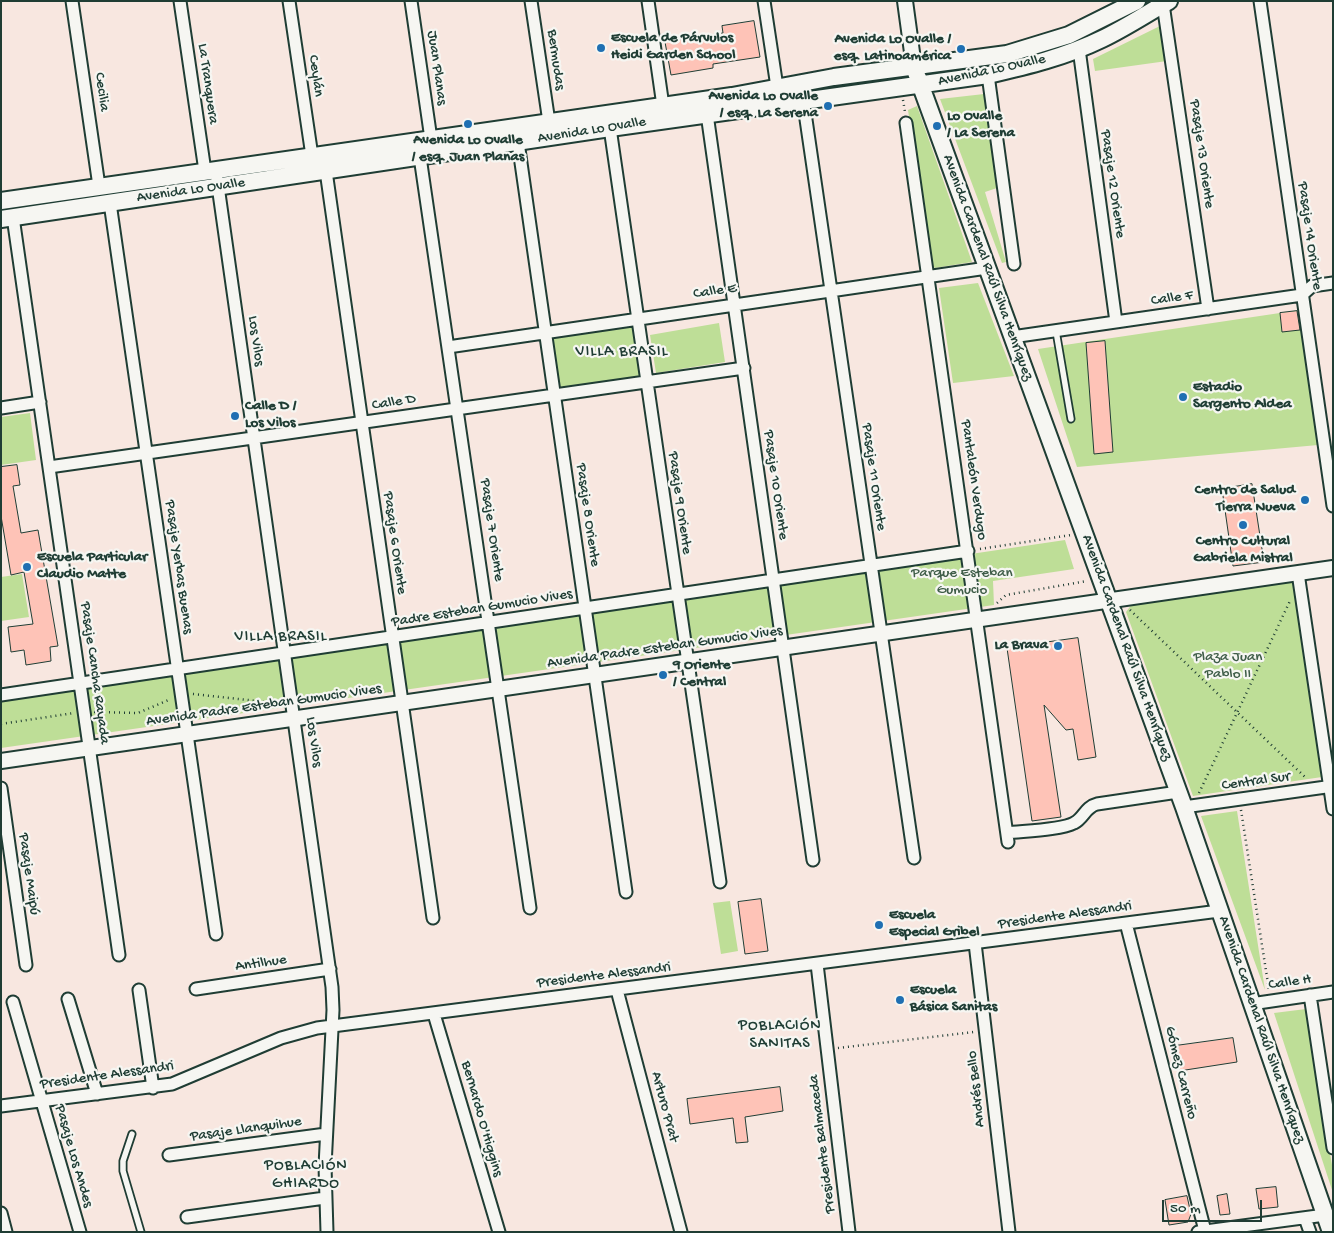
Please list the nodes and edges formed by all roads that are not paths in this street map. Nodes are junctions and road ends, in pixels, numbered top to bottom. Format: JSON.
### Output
{"nodes":[{"id":1,"x":72,"y":1,"type":"edge"},
{"id":2,"x":180,"y":1,"type":"edge"},
{"id":3,"x":290,"y":1,"type":"edge"},
{"id":4,"x":411,"y":1,"type":"edge"},
{"id":5,"x":532,"y":1,"type":"edge"},
{"id":6,"x":648,"y":1,"type":"edge"},
{"id":7,"x":764,"y":1,"type":"edge"},
{"id":8,"x":904,"y":1,"type":"edge"},
{"id":9,"x":1137,"y":1,"type":"edge"},
{"id":10,"x":1260,"y":1,"type":"edge"},
{"id":11,"x":1166,"y":3,"type":"edge"},
{"id":12,"x":1079,"y":50,"type":"junction"},
{"id":13,"x":914,"y":67,"type":"junction"},
{"id":14,"x":988,"y":74,"type":"junction"},
{"id":15,"x":919,"y":85,"type":"junction"},
{"id":16,"x":777,"y":88,"type":"junction"},
{"id":17,"x":803,"y":99,"type":"junction"},
{"id":18,"x":663,"y":106,"type":"junction"},
{"id":19,"x":707,"y":114,"type":"junction"},
{"id":20,"x":549,"y":122,"type":"junction"},
{"id":21,"x":906,"y":123,"type":"dead end"},
{"id":22,"x":610,"y":128,"type":"junction"},
{"id":23,"x":431,"y":139,"type":"junction"},
{"id":24,"x":518,"y":142,"type":"junction"},
{"id":25,"x":312,"y":156,"type":"junction"},
{"id":26,"x":420,"y":157,"type":"junction"},
{"id":27,"x":210,"y":170,"type":"junction"},
{"id":28,"x":326,"y":171,"type":"junction"},
{"id":29,"x":99,"y":186,"type":"junction"},
{"id":30,"x":218,"y":188,"type":"junction"},
{"id":31,"x":1,"y":201,"type":"edge"},
{"id":32,"x":110,"y":203,"type":"junction"},
{"id":33,"x":7,"y":218,"type":"edge"},
{"id":34,"x":1014,"y":264,"type":"dead end"},
{"id":35,"x":987,"y":268,"type":"junction"},
{"id":36,"x":929,"y":276,"type":"junction"},
{"id":37,"x":1333,"y":283,"type":"edge"},
{"id":38,"x":831,"y":291,"type":"junction"},
{"id":39,"x":1302,"y":296,"type":"junction"},
{"id":40,"x":734,"y":305,"type":"junction"},
{"id":41,"x":1208,"y":309,"type":"junction"},
{"id":42,"x":637,"y":319,"type":"junction"},
{"id":43,"x":1116,"y":322,"type":"junction"},
{"id":44,"x":1056,"y":331,"type":"junction"},
{"id":45,"x":545,"y":332,"type":"junction"},
{"id":46,"x":1012,"y":337,"type":"junction"},
{"id":47,"x":448,"y":347,"type":"junction"},
{"id":48,"x":744,"y":368,"type":"junction"},
{"id":49,"x":647,"y":382,"type":"junction"},
{"id":50,"x":554,"y":395,"type":"junction"},
{"id":51,"x":40,"y":402,"type":"junction"},
{"id":52,"x":1,"y":408,"type":"edge"},
{"id":53,"x":458,"y":409,"type":"junction"},
{"id":54,"x":1072,"y":419,"type":"dead end"},
{"id":55,"x":362,"y":423,"type":"junction"},
{"id":56,"x":254,"y":440,"type":"junction"},
{"id":57,"x":146,"y":453,"type":"junction"},
{"id":58,"x":49,"y":468,"type":"junction"},
{"id":59,"x":1330,"y":470,"type":"edge"},
{"id":60,"x":1333,"y":506,"type":"edge"},
{"id":61,"x":968,"y":550,"type":"junction"},
{"id":62,"x":871,"y":565,"type":"junction"},
{"id":63,"x":1333,"y":568,"type":"edge"},
{"id":64,"x":1299,"y":577,"type":"junction"},
{"id":65,"x":774,"y":580,"type":"junction"},
{"id":66,"x":677,"y":594,"type":"junction"},
{"id":67,"x":1114,"y":600,"type":"junction"},
{"id":68,"x":585,"y":608,"type":"junction"},
{"id":69,"x":978,"y":620,"type":"junction"},
{"id":70,"x":489,"y":623,"type":"junction"},
{"id":71,"x":881,"y":634,"type":"junction"},
{"id":72,"x":392,"y":638,"type":"junction"},
{"id":73,"x":784,"y":648,"type":"junction"},
{"id":74,"x":285,"y":654,"type":"junction"},
{"id":75,"x":687,"y":661,"type":"junction"},
{"id":76,"x":178,"y":669,"type":"junction"},
{"id":77,"x":595,"y":675,"type":"junction"},
{"id":78,"x":80,"y":684,"type":"junction"},
{"id":79,"x":499,"y":688,"type":"junction"},
{"id":80,"x":1,"y":695,"type":"edge"},
{"id":81,"x":401,"y":703,"type":"junction"},
{"id":82,"x":294,"y":718,"type":"junction"},
{"id":83,"x":187,"y":734,"type":"junction"},
{"id":84,"x":90,"y":748,"type":"junction"},
{"id":85,"x":1,"y":761,"type":"edge"},
{"id":86,"x":1331,"y":786,"type":"edge"},
{"id":87,"x":1,"y":788,"type":"edge"},
{"id":88,"x":1185,"y":802,"type":"junction"},
{"id":89,"x":1333,"y":809,"type":"edge"},
{"id":90,"x":1008,"y":837,"type":"joint"},
{"id":91,"x":914,"y":858,"type":"dead end"},
{"id":92,"x":813,"y":860,"type":"dead end"},
{"id":93,"x":720,"y":882,"type":"dead end"},
{"id":94,"x":626,"y":892,"type":"dead end"},
{"id":95,"x":530,"y":908,"type":"dead end"},
{"id":96,"x":1219,"y":911,"type":"junction"},
{"id":97,"x":433,"y":918,"type":"dead end"},
{"id":98,"x":1126,"y":923,"type":"junction"},
{"id":99,"x":216,"y":934,"type":"dead end"},
{"id":100,"x":975,"y":943,"type":"junction"},
{"id":101,"x":119,"y":955,"type":"dead end"},
{"id":102,"x":817,"y":964,"type":"junction"},
{"id":103,"x":26,"y":965,"type":"dead end"},
{"id":104,"x":330,"y":969,"type":"junction"},
{"id":105,"x":196,"y":989,"type":"dead end"},
{"id":106,"x":139,"y":990,"type":"dead end"},
{"id":107,"x":617,"y":990,"type":"junction"},
{"id":108,"x":1333,"y":992,"type":"edge"},
{"id":109,"x":1310,"y":996,"type":"junction"},
{"id":110,"x":68,"y":999,"type":"dead end"},
{"id":111,"x":13,"y":1002,"type":"dead end"},
{"id":112,"x":1251,"y":1004,"type":"junction"},
{"id":113,"x":434,"y":1014,"type":"junction"},
{"id":114,"x":332,"y":1026,"type":"junction"},
{"id":115,"x":153,"y":1088,"type":"junction"},
{"id":116,"x":97,"y":1094,"type":"junction"},
{"id":117,"x":42,"y":1100,"type":"junction"},
{"id":118,"x":1,"y":1106,"type":"edge"},
{"id":119,"x":132,"y":1134,"type":"dead end"},
{"id":120,"x":326,"y":1134,"type":"junction"},
{"id":121,"x":1333,"y":1148,"type":"edge"},
{"id":122,"x":169,"y":1155,"type":"dead end"},
{"id":123,"x":326,"y":1198,"type":"junction"},
{"id":124,"x":1,"y":1214,"type":"edge"},
{"id":125,"x":1325,"y":1215,"type":"junction"},
{"id":126,"x":186,"y":1217,"type":"dead end"},
{"id":127,"x":1305,"y":1218,"type":"junction"},
{"id":128,"x":1236,"y":1229,"type":"edge"},
{"id":129,"x":1201,"y":1231,"type":"edge"},
{"id":130,"x":6,"y":1232,"type":"edge"},
{"id":131,"x":80,"y":1232,"type":"edge"},
{"id":132,"x":141,"y":1232,"type":"edge"},
{"id":133,"x":327,"y":1232,"type":"edge"},
{"id":134,"x":499,"y":1232,"type":"edge"},
{"id":135,"x":681,"y":1232,"type":"edge"},
{"id":136,"x":849,"y":1232,"type":"edge"},
{"id":137,"x":1009,"y":1232,"type":"edge"},
{"id":138,"x":1310,"y":1232,"type":"edge"},
{"id":139,"x":1331,"y":1232,"type":"edge"}],
"edges":[{"from":1,"to":29,"type":"street","name":"Cecilia"},
{"from":2,"to":27,"type":"street","name":"La Tranquera"},
{"from":3,"to":25,"type":"street","name":"Ceylán"},
{"from":4,"to":23,"type":"street","name":"Juan Planas"},
{"from":5,"to":20,"type":"street","name":"Bermudas"},
{"from":6,"to":18,"type":"street"},
{"from":7,"to":16,"type":"street"},
{"from":8,"to":13,"type":"street"},
{"from":9,"to":13,"type":"main road","name":"Avenida Lo Ovalle"},
{"from":10,"to":39,"type":"street","name":"Pasaje 14 Oriente"},
{"from":11,"to":12,"type":"main road","name":"Avenida Lo Ovalle"},
{"from":11,"to":41,"type":"street","name":"Pasaje 13 Oriente"},
{"from":12,"to":14,"type":"main road","name":"Avenida Lo Ovalle"},
{"from":12,"to":43,"type":"street","name":"Pasaje 12 Oriente"},
{"from":13,"to":15,"type":"main road","name":"Avenida Cardenal Raúl Silva Henríquez"},
{"from":13,"to":16,"type":"main road","name":"Avenida Lo Ovalle"},
{"from":14,"to":15,"type":"main road","name":"Avenida Lo Ovalle"},
{"from":14,"to":34,"type":"street"},
{"from":15,"to":17,"type":"main road","name":"Avenida Lo Ovalle"},
{"from":15,"to":35,"type":"main road","name":"Avenida Cardenal Raúl Silva Henríquez"},
{"from":16,"to":18,"type":"main road","name":"Avenida Lo Ovalle"},
{"from":17,"to":19,"type":"main road","name":"Avenida Lo Ovalle"},
{"from":17,"to":38,"type":"street","name":"Pasaje 11 Oriente"},
{"from":18,"to":20,"type":"main road","name":"Avenida Lo Ovalle"},
{"from":19,"to":22,"type":"main road","name":"Avenida Lo Ovalle"},
{"from":19,"to":40,"type":"street","name":"Pasaje 10 Oriente"},
{"from":20,"to":23,"type":"main road","name":"Avenida Lo Ovalle"},
{"from":21,"to":36,"type":"street","name":"Pantaleón Verdugo"},
{"from":22,"to":24,"type":"main road","name":"Avenida Lo Ovalle"},
{"from":22,"to":42,"type":"street","name":"Pasaje 9 Oriente"},
{"from":23,"to":25,"type":"main road","name":"Avenida Lo Ovalle"},
{"from":24,"to":26,"type":"main road","name":"Avenida Lo Ovalle"},
{"from":24,"to":45,"type":"street","name":"Pasaje 8 Oriente"},
{"from":25,"to":27,"type":"main road","name":"Avenida Lo Ovalle"},
{"from":26,"to":28,"type":"main road","name":"Avenida Lo Ovalle"},
{"from":26,"to":47,"type":"street","name":"Pasaje 7 Oriente"},
{"from":27,"to":29,"type":"main road","name":"Avenida Lo Ovalle"},
{"from":27,"to":30,"type":"street","name":"Los Vilos"},
{"from":28,"to":30,"type":"main road","name":"Avenida Lo Ovalle"},
{"from":28,"to":55,"type":"street","name":"Pasaje 6 Oriente"},
{"from":29,"to":31,"type":"main road","name":"Avenida Lo Ovalle"},
{"from":30,"to":32,"type":"main road","name":"Avenida Lo Ovalle"},
{"from":30,"to":56,"type":"street","name":"Los Vilos"},
{"from":32,"to":33,"type":"main road","name":"Avenida Lo Ovalle"},
{"from":32,"to":57,"type":"street","name":"Pasaje Yerbas Buenas"},
{"from":33,"to":51,"type":"street","name":"Pasaje Cancha Rayada"},
{"from":35,"to":36,"type":"street","name":"Calle E"},
{"from":35,"to":46,"type":"main road","name":"Avenida Cardenal Raúl Silva Henríquez"},
{"from":36,"to":38,"type":"street","name":"Calle E"},
{"from":36,"to":61,"type":"street","name":"Pantaleón Verdugo"},
{"from":37,"to":39,"type":"street","name":"Calle F"},
{"from":38,"to":40,"type":"street","name":"Calle E"},
{"from":38,"to":62,"type":"street","name":"Pasaje 11 Oriente"},
{"from":39,"to":41,"type":"street","name":"Calle F"},
{"from":39,"to":59,"type":"street","name":"Pasaje 14 Oriente"},
{"from":40,"to":42,"type":"street","name":"Calle E"},
{"from":40,"to":48,"type":"street","name":"Pasaje 10 Oriente"},
{"from":41,"to":43,"type":"street","name":"Calle F"},
{"from":42,"to":45,"type":"street","name":"Calle E"},
{"from":42,"to":49,"type":"street","name":"Pasaje 9 Oriente"},
{"from":43,"to":44,"type":"street","name":"Calle F"},
{"from":44,"to":46,"type":"street","name":"Calle F"},
{"from":44,"to":54,"type":"lane"},
{"from":45,"to":47,"type":"street","name":"Calle E"},
{"from":45,"to":50,"type":"street","name":"Pasaje 8 Oriente"},
{"from":46,"to":67,"type":"main road","name":"Avenida Cardenal Raúl Silva Henríquez"},
{"from":47,"to":53,"type":"street","name":"Pasaje 7 Oriente"},
{"from":48,"to":49,"type":"street","name":"Calle D"},
{"from":48,"to":65,"type":"street","name":"Pasaje 10 Oriente"},
{"from":49,"to":50,"type":"street","name":"Calle D"},
{"from":49,"to":66,"type":"street","name":"Pasaje 9 Oriente"},
{"from":50,"to":53,"type":"street","name":"Calle D"},
{"from":50,"to":68,"type":"street","name":"Pasaje 8 Oriente"},
{"from":51,"to":52,"type":"street"},
{"from":51,"to":58,"type":"street","name":"Pasaje Cancha Rayada"},
{"from":53,"to":55,"type":"street","name":"Calle D"},
{"from":53,"to":70,"type":"street","name":"Pasaje 7 Oriente"},
{"from":55,"to":56,"type":"street","name":"Calle D"},
{"from":55,"to":72,"type":"street","name":"Pasaje 6 Oriente"},
{"from":56,"to":57,"type":"street","name":"Calle D"},
{"from":56,"to":74,"type":"street","name":"Los Vilos"},
{"from":57,"to":58,"type":"street","name":"Calle D"},
{"from":57,"to":76,"type":"street","name":"Pasaje Yerbas Buenas"},
{"from":58,"to":78,"type":"street","name":"Pasaje Cancha Rayada"},
{"from":59,"to":60,"type":"street","name":"Pasaje 14 Oriente"},
{"from":61,"to":62,"type":"street","name":"Padre Esteban Gumucio Vives"},
{"from":61,"to":69,"type":"street","name":"Pantaleón Verdugo"},
{"from":62,"to":65,"type":"street","name":"Padre Esteban Gumucio Vives"},
{"from":62,"to":71,"type":"street","name":"Pasaje 11 Oriente"},
{"from":63,"to":64,"type":"street","name":"Avenida Padre Esteban Gumucio Vives"},
{"from":64,"to":67,"type":"street","name":"Avenida Padre Esteban Gumucio Vives"},
{"from":64,"to":86,"type":"street"},
{"from":65,"to":66,"type":"street","name":"Padre Esteban Gumucio Vives"},
{"from":65,"to":73,"type":"street","name":"Pasaje 10 Oriente"},
{"from":66,"to":68,"type":"street","name":"Padre Esteban Gumucio Vives"},
{"from":66,"to":75,"type":"street","name":"Pasaje 9 Oriente"},
{"from":67,"to":69,"type":"street","name":"Avenida Padre Esteban Gumucio Vives"},
{"from":67,"to":88,"type":"main road","name":"Avenida Cardenal Raúl Silva Henríquez"},
{"from":68,"to":70,"type":"street","name":"Padre Esteban Gumucio Vives"},
{"from":68,"to":77,"type":"street","name":"Pasaje 8 Oriente"},
{"from":69,"to":71,"type":"street","name":"Avenida Padre Esteban Gumucio Vives"},
{"from":69,"to":90,"type":"street","name":"Pantaleón Verdugo"},
{"from":70,"to":72,"type":"street","name":"Padre Esteban Gumucio Vives"},
{"from":70,"to":79,"type":"street","name":"Pasaje 7 Oriente"},
{"from":71,"to":73,"type":"street","name":"Avenida Padre Esteban Gumucio Vives"},
{"from":71,"to":91,"type":"street","name":"Pasaje 11 Oriente"},
{"from":72,"to":74,"type":"street","name":"Padre Esteban Gumucio Vives"},
{"from":72,"to":81,"type":"street","name":"Pasaje 6 Oriente"},
{"from":73,"to":75,"type":"street","name":"Avenida Padre Esteban Gumucio Vives"},
{"from":73,"to":92,"type":"street","name":"Pasaje 10 Oriente"},
{"from":74,"to":76,"type":"street","name":"Padre Esteban Gumucio Vives"},
{"from":74,"to":82,"type":"street","name":"Los Vilos"},
{"from":75,"to":77,"type":"street","name":"Avenida Padre Esteban Gumucio Vives"},
{"from":75,"to":93,"type":"street","name":"Pasaje 9 Oriente"},
{"from":76,"to":78,"type":"street","name":"Padre Esteban Gumucio Vives"},
{"from":76,"to":83,"type":"street","name":"Pasaje Yerbas Buenas"},
{"from":77,"to":79,"type":"street","name":"Avenida Padre Esteban Gumucio Vives"},
{"from":77,"to":94,"type":"street","name":"Pasaje 8 Oriente"},
{"from":78,"to":80,"type":"street","name":"Padre Esteban Gumucio Vives"},
{"from":78,"to":84,"type":"street","name":"Pasaje Cancha Rayada"},
{"from":79,"to":81,"type":"street","name":"Avenida Padre Esteban Gumucio Vives"},
{"from":79,"to":95,"type":"street","name":"Pasaje 7 Oriente"},
{"from":81,"to":82,"type":"street","name":"Avenida Padre Esteban Gumucio Vives"},
{"from":81,"to":97,"type":"street","name":"Pasaje 6 Oriente"},
{"from":82,"to":83,"type":"street","name":"Avenida Padre Esteban Gumucio Vives"},
{"from":82,"to":104,"type":"street","name":"Los Vilos"},
{"from":83,"to":84,"type":"street","name":"Avenida Padre Esteban Gumucio Vives"},
{"from":83,"to":99,"type":"street","name":"Pasaje Yerbas Buenas"},
{"from":84,"to":85,"type":"street","name":"Avenida Padre Esteban Gumucio Vives"},
{"from":84,"to":101,"type":"street","name":"Pasaje Cancha Rayada"},
{"from":86,"to":88,"type":"street","name":"Central Sur"},
{"from":86,"to":89,"type":"street"},
{"from":87,"to":103,"type":"street","name":"Pasaje Maipú"},
{"from":88,"to":90,"type":"street","name":"Central Sur"},
{"from":88,"to":96,"type":"main road","name":"Avenida Cardenal Raúl Silva Henríquez"},
{"from":96,"to":98,"type":"street","name":"Presidente Alessandri"},
{"from":96,"to":112,"type":"main road","name":"Avenida Cardenal Raúl Silva Henríquez"},
{"from":98,"to":100,"type":"street","name":"Presidente Alessandri"},
{"from":98,"to":129,"type":"street","name":"Gómez Carreño"},
{"from":100,"to":102,"type":"street","name":"Presidente Alessandri"},
{"from":100,"to":137,"type":"street","name":"Andrés Bello"},
{"from":102,"to":107,"type":"street","name":"Presidente Alessandri"},
{"from":102,"to":136,"type":"street","name":"Presidente Balmaceda"},
{"from":104,"to":105,"type":"street","name":"Antilhue"},
{"from":104,"to":114,"type":"street","name":"Los Vilos"},
{"from":106,"to":115,"type":"street"},
{"from":107,"to":113,"type":"street","name":"Presidente Alessandri"},
{"from":107,"to":135,"type":"street","name":"Arturo Prat"},
{"from":108,"to":109,"type":"street","name":"Calle H"},
{"from":109,"to":112,"type":"street","name":"Calle H"},
{"from":109,"to":121,"type":"street"},
{"from":110,"to":116,"type":"street"},
{"from":111,"to":117,"type":"street","name":"Pasaje Los Andes"},
{"from":112,"to":125,"type":"main road","name":"Avenida Cardenal Raúl Silva Henríquez"},
{"from":113,"to":114,"type":"street","name":"Presidente Alessandri"},
{"from":113,"to":134,"type":"street","name":"Bernardo O'Higgins"},
{"from":114,"to":115,"type":"street","name":"Presidente Alessandri"},
{"from":114,"to":120,"type":"street","name":"Los Vilos"},
{"from":115,"to":116,"type":"street","name":"Presidente Alessandri"},
{"from":116,"to":117,"type":"street","name":"Presidente Alessandri"},
{"from":117,"to":118,"type":"street","name":"Presidente Alessandri"},
{"from":117,"to":131,"type":"street","name":"Pasaje Los Andes"},
{"from":119,"to":132,"type":"lane"},
{"from":120,"to":122,"type":"street","name":"Pasaje Llanquihue"},
{"from":120,"to":123,"type":"street","name":"Los Vilos"},
{"from":123,"to":126,"type":"street"},
{"from":123,"to":133,"type":"street","name":"Los Vilos"},
{"from":124,"to":130,"type":"street"},
{"from":125,"to":127,"type":"street"},
{"from":125,"to":139,"type":"main road","name":"Avenida Cardenal Raúl Silva Henríquez"},
{"from":127,"to":128,"type":"street"},
{"from":127,"to":138,"type":"street"},
{"from":128,"to":129,"type":"street"}]}
